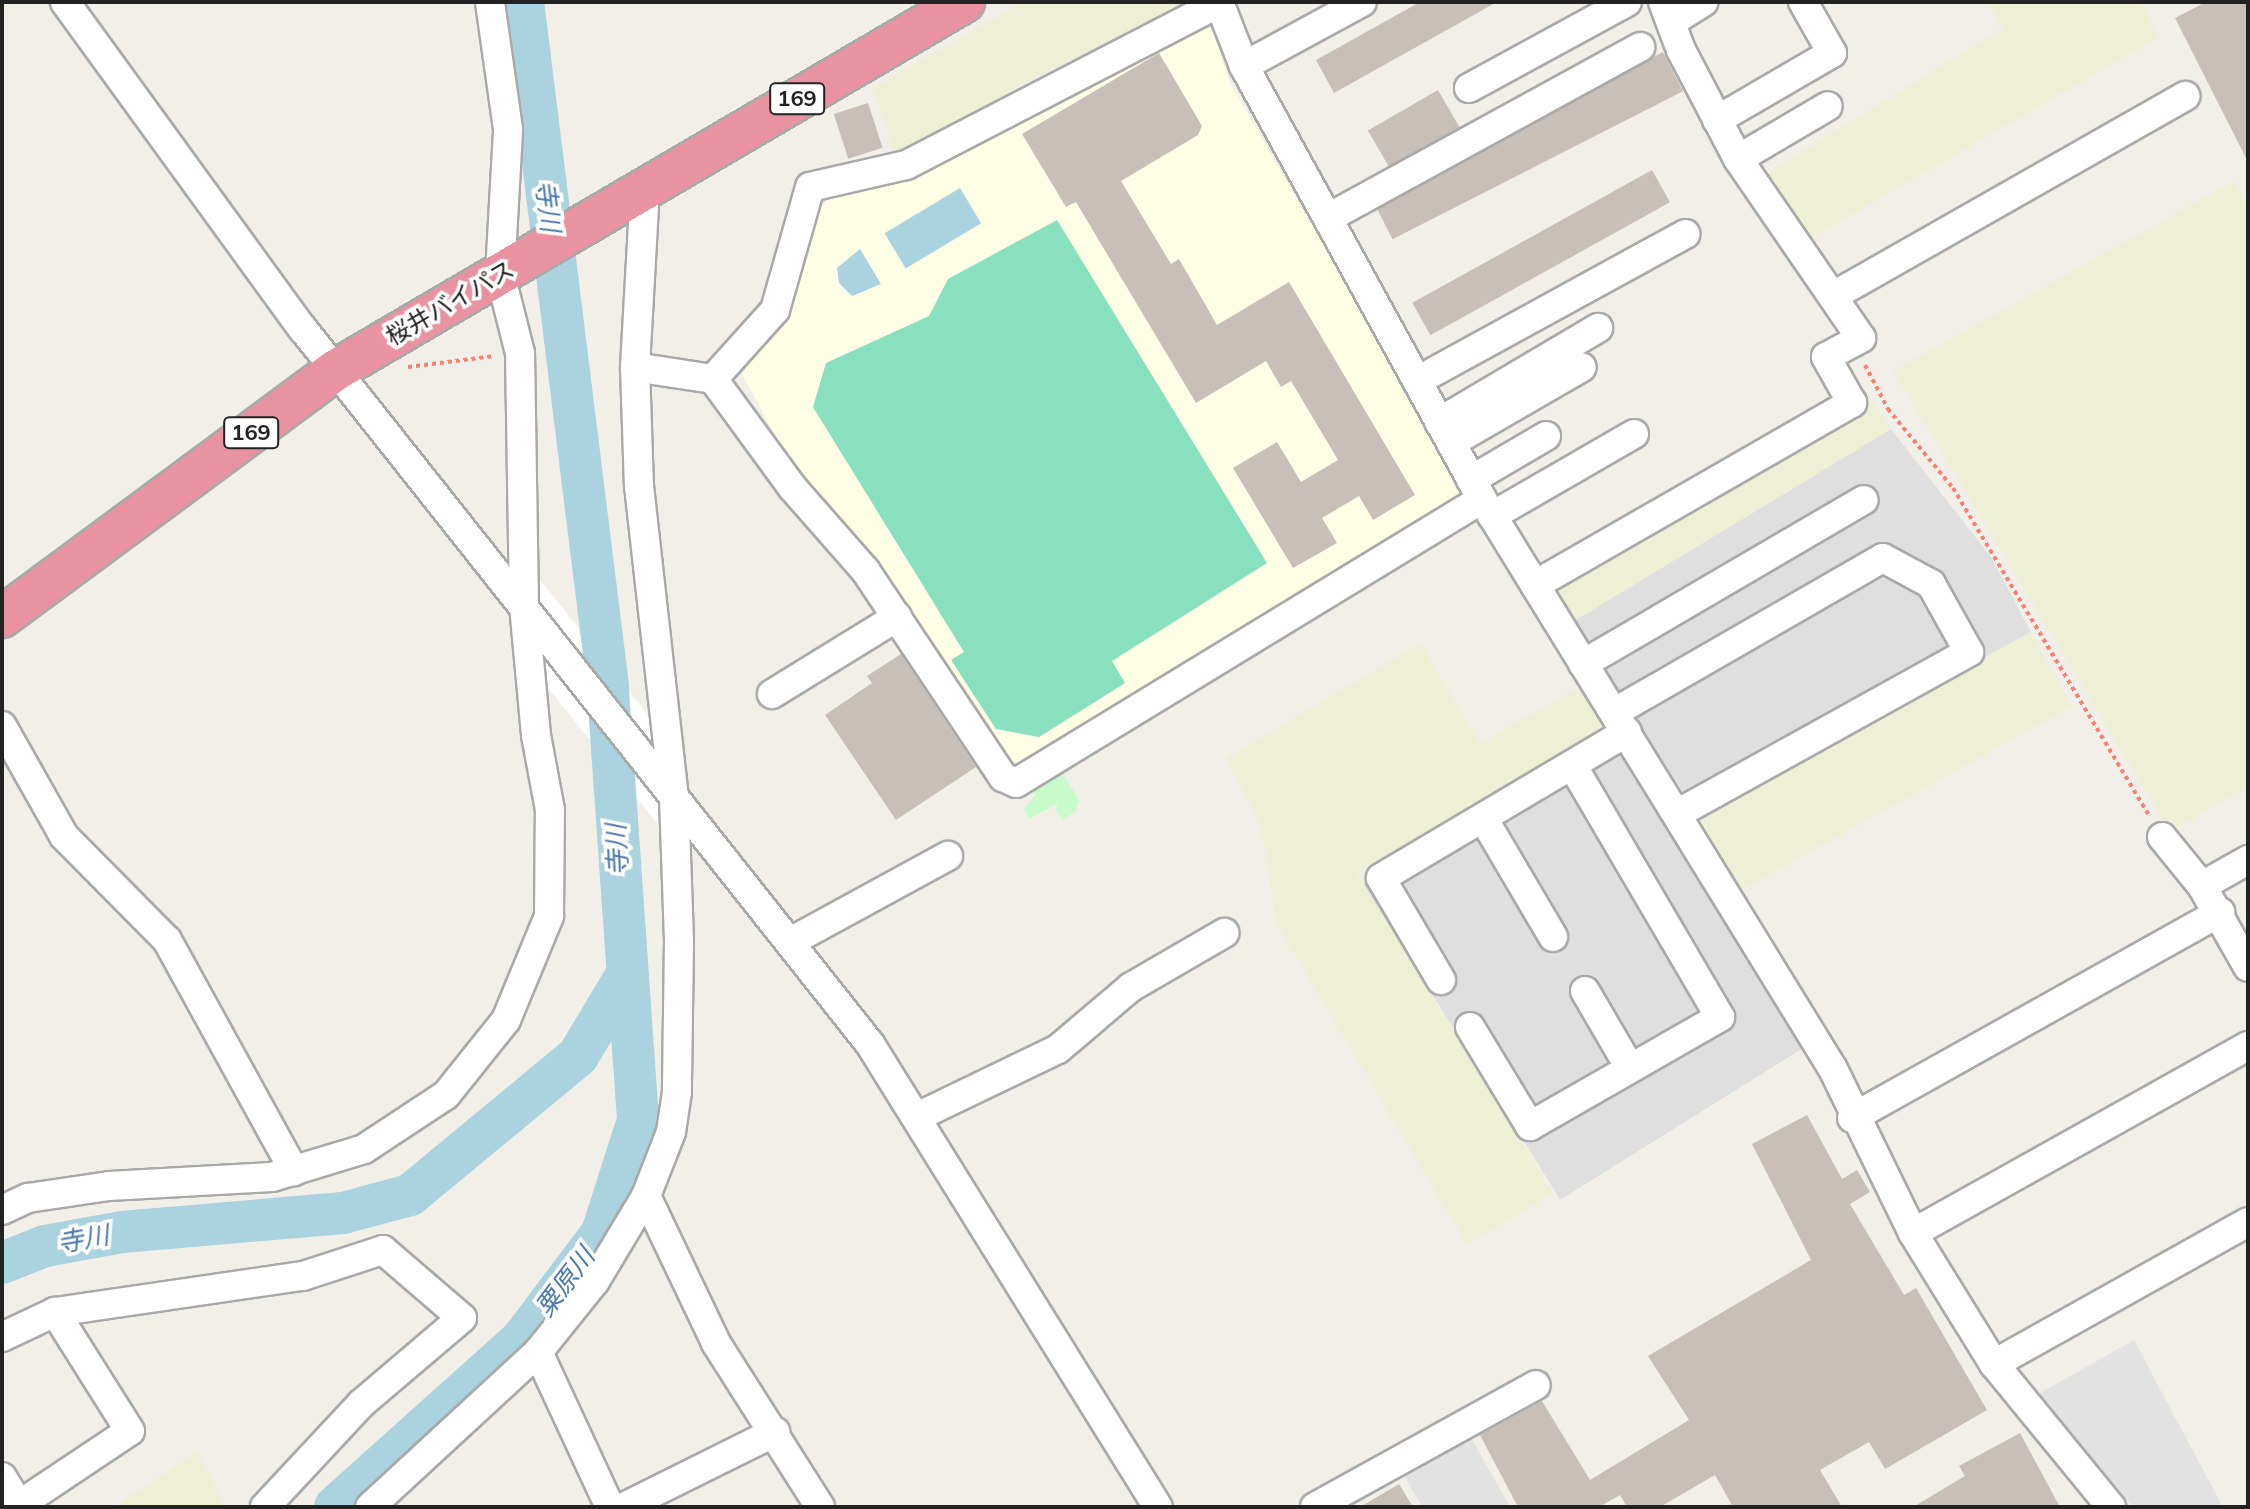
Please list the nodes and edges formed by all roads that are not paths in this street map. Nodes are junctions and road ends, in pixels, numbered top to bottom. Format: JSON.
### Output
{"nodes":[{"id":1,"x":65,"y":2,"type":"edge"},
{"id":2,"x":490,"y":2,"type":"edge"},
{"id":3,"x":964,"y":2,"type":"edge"},
{"id":4,"x":1219,"y":2,"type":"edge"},
{"id":5,"x":1362,"y":2,"type":"edge"},
{"id":6,"x":1627,"y":2,"type":"edge"},
{"id":7,"x":1704,"y":2,"type":"edge"},
{"id":8,"x":1803,"y":2,"type":"edge"},
{"id":9,"x":1668,"y":11,"type":"edge"},
{"id":10,"x":1640,"y":47,"type":"dead end"},
{"id":11,"x":1244,"y":66,"type":"junction"},
{"id":12,"x":1469,"y":88,"type":"dead end"},
{"id":13,"x":2185,"y":96,"type":"dead end"},
{"id":14,"x":1828,"y":106,"type":"dead end"},
{"id":15,"x":1717,"y":120,"type":"junction"},
{"id":16,"x":1738,"y":159,"type":"junction"},
{"id":17,"x":638,"y":192,"type":"junction"},
{"id":18,"x":1328,"y":218,"type":"junction"},
{"id":19,"x":1685,"y":234,"type":"dead end"},
{"id":20,"x":506,"y":270,"type":"junction"},
{"id":21,"x":1835,"y":295,"type":"junction"},
{"id":22,"x":1598,"y":328,"type":"dead end"},
{"id":23,"x":635,"y":367,"type":"junction"},
{"id":24,"x":1582,"y":367,"type":"dead end"},
{"id":25,"x":336,"y":370,"type":"junction"},
{"id":26,"x":713,"y":379,"type":"junction"},
{"id":27,"x":1417,"y":381,"type":"junction"},
{"id":28,"x":1445,"y":432,"type":"junction"},
{"id":29,"x":1634,"y":434,"type":"dead end"},
{"id":30,"x":1546,"y":436,"type":"dead end"},
{"id":31,"x":1482,"y":498,"type":"junction"},
{"id":32,"x":1864,"y":500,"type":"dead end"},
{"id":33,"x":1535,"y":585,"type":"junction"},
{"id":34,"x":528,"y":612,"type":"junction"},
{"id":35,"x":2,"y":617,"type":"edge"},
{"id":36,"x":897,"y":617,"type":"junction"},
{"id":37,"x":1583,"y":664,"type":"junction"},
{"id":38,"x":772,"y":694,"type":"dead end"},
{"id":39,"x":1621,"y":722,"type":"junction"},
{"id":40,"x":2,"y":726,"type":"edge"},
{"id":41,"x":1572,"y":765,"type":"junction"},
{"id":42,"x":669,"y":791,"type":"junction"},
{"id":43,"x":1677,"y":814,"type":"junction"},
{"id":44,"x":1483,"y":818,"type":"junction"},
{"id":45,"x":2162,"y":837,"type":"road end"},
{"id":46,"x":948,"y":856,"type":"dead end"},
{"id":47,"x":2248,"y":860,"type":"edge"},
{"id":48,"x":2202,"y":886,"type":"junction"},
{"id":49,"x":2220,"y":912,"type":"junction"},
{"id":50,"x":1224,"y":933,"type":"dead end"},
{"id":51,"x":1553,"y":937,"type":"dead end"},
{"id":52,"x":790,"y":942,"type":"junction"},
{"id":53,"x":2248,"y":967,"type":"edge"},
{"id":54,"x":1441,"y":980,"type":"dead end"},
{"id":55,"x":1585,"y":991,"type":"dead end"},
{"id":56,"x":1470,"y":1027,"type":"dead end"},
{"id":57,"x":2248,"y":1046,"type":"edge"},
{"id":58,"x":1630,"y":1068,"type":"junction"},
{"id":59,"x":919,"y":1116,"type":"junction"},
{"id":60,"x":1852,"y":1118,"type":"junction"},
{"id":61,"x":294,"y":1171,"type":"junction"},
{"id":62,"x":646,"y":1196,"type":"junction"},
{"id":63,"x":2,"y":1210,"type":"edge"},
{"id":64,"x":2248,"y":1222,"type":"edge"},
{"id":65,"x":1913,"y":1233,"type":"junction"},
{"id":66,"x":55,"y":1312,"type":"junction"},
{"id":67,"x":2,"y":1337,"type":"edge"},
{"id":68,"x":538,"y":1352,"type":"junction"},
{"id":69,"x":1994,"y":1364,"type":"junction"},
{"id":70,"x":1536,"y":1385,"type":"dead end"},
{"id":71,"x":775,"y":1432,"type":"junction"},
{"id":72,"x":2,"y":1477,"type":"edge"},
{"id":73,"x":265,"y":1507,"type":"edge"},
{"id":74,"x":370,"y":1507,"type":"edge"},
{"id":75,"x":610,"y":1507,"type":"edge"},
{"id":76,"x":624,"y":1507,"type":"edge"},
{"id":77,"x":820,"y":1507,"type":"edge"},
{"id":78,"x":1158,"y":1507,"type":"edge"},
{"id":79,"x":1315,"y":1507,"type":"edge"},
{"id":80,"x":2111,"y":1507,"type":"edge"}],
"edges":[{"from":1,"to":25,"type":"street"},
{"from":2,"to":20,"type":"street"},
{"from":3,"to":17,"type":"highway","name":"桜井バイパス","number":"169"},
{"from":4,"to":11,"type":"street"},
{"from":4,"to":26,"type":"street"},
{"from":5,"to":11,"type":"street"},
{"from":6,"to":12,"type":"street"},
{"from":7,"to":9,"type":"street"},
{"from":8,"to":15,"type":"street"},
{"from":9,"to":15,"type":"street"},
{"from":10,"to":18,"type":"street"},
{"from":11,"to":18,"type":"street"},
{"from":13,"to":21,"type":"street"},
{"from":14,"to":16,"type":"street"},
{"from":15,"to":16,"type":"street"},
{"from":16,"to":21,"type":"street"},
{"from":17,"to":20,"type":"highway","name":"桜井バイパス","number":"169"},
{"from":17,"to":23,"type":"street"},
{"from":18,"to":27,"type":"street"},
{"from":19,"to":27,"type":"street"},
{"from":20,"to":25,"type":"highway","name":"桜井バイパス","number":"169"},
{"from":20,"to":34,"type":"street"},
{"from":21,"to":33,"type":"street"},
{"from":22,"to":28,"type":"street"},
{"from":23,"to":26,"type":"street"},
{"from":23,"to":42,"type":"street"},
{"from":24,"to":28,"type":"street"},
{"from":25,"to":34,"type":"street"},
{"from":25,"to":35,"type":"highway","name":"桜井バイパス","number":"169"},
{"from":26,"to":36,"type":"street"},
{"from":27,"to":28,"type":"street"},
{"from":28,"to":31,"type":"street"},
{"from":29,"to":31,"type":"street"},
{"from":30,"to":31,"type":"street"},
{"from":31,"to":33,"type":"street"},
{"from":31,"to":36,"type":"street"},
{"from":32,"to":37,"type":"street"},
{"from":33,"to":37,"type":"street"},
{"from":34,"to":42,"type":"street"},
{"from":34,"to":61,"type":"street"},
{"from":36,"to":38,"type":"street"},
{"from":37,"to":39,"type":"street"},
{"from":39,"to":41,"type":"street"},
{"from":39,"to":43,"type":"street"},
{"from":39,"to":43,"type":"street"},
{"from":40,"to":61,"type":"street"},
{"from":41,"to":44,"type":"street"},
{"from":41,"to":58,"type":"street"},
{"from":42,"to":52,"type":"street"},
{"from":42,"to":62,"type":"street"},
{"from":43,"to":60,"type":"street"},
{"from":44,"to":51,"type":"street"},
{"from":44,"to":54,"type":"street"},
{"from":45,"to":48,"type":"street"},
{"from":46,"to":52,"type":"street"},
{"from":47,"to":48,"type":"street"},
{"from":48,"to":49,"type":"street"},
{"from":49,"to":53,"type":"street"},
{"from":49,"to":60,"type":"street"},
{"from":50,"to":59,"type":"street"},
{"from":52,"to":59,"type":"street"},
{"from":55,"to":58,"type":"street"},
{"from":56,"to":58,"type":"street"},
{"from":57,"to":65,"type":"street"},
{"from":59,"to":78,"type":"street"},
{"from":60,"to":65,"type":"street"},
{"from":61,"to":63,"type":"street"},
{"from":62,"to":68,"type":"street"},
{"from":62,"to":71,"type":"street"},
{"from":64,"to":69,"type":"street"},
{"from":65,"to":69,"type":"street"},
{"from":66,"to":67,"type":"street"},
{"from":66,"to":72,"type":"street"},
{"from":66,"to":73,"type":"street"},
{"from":68,"to":74,"type":"street"},
{"from":68,"to":75,"type":"street"},
{"from":69,"to":80,"type":"street"},
{"from":70,"to":79,"type":"street"},
{"from":71,"to":76,"type":"street"},
{"from":71,"to":77,"type":"street"}]}
